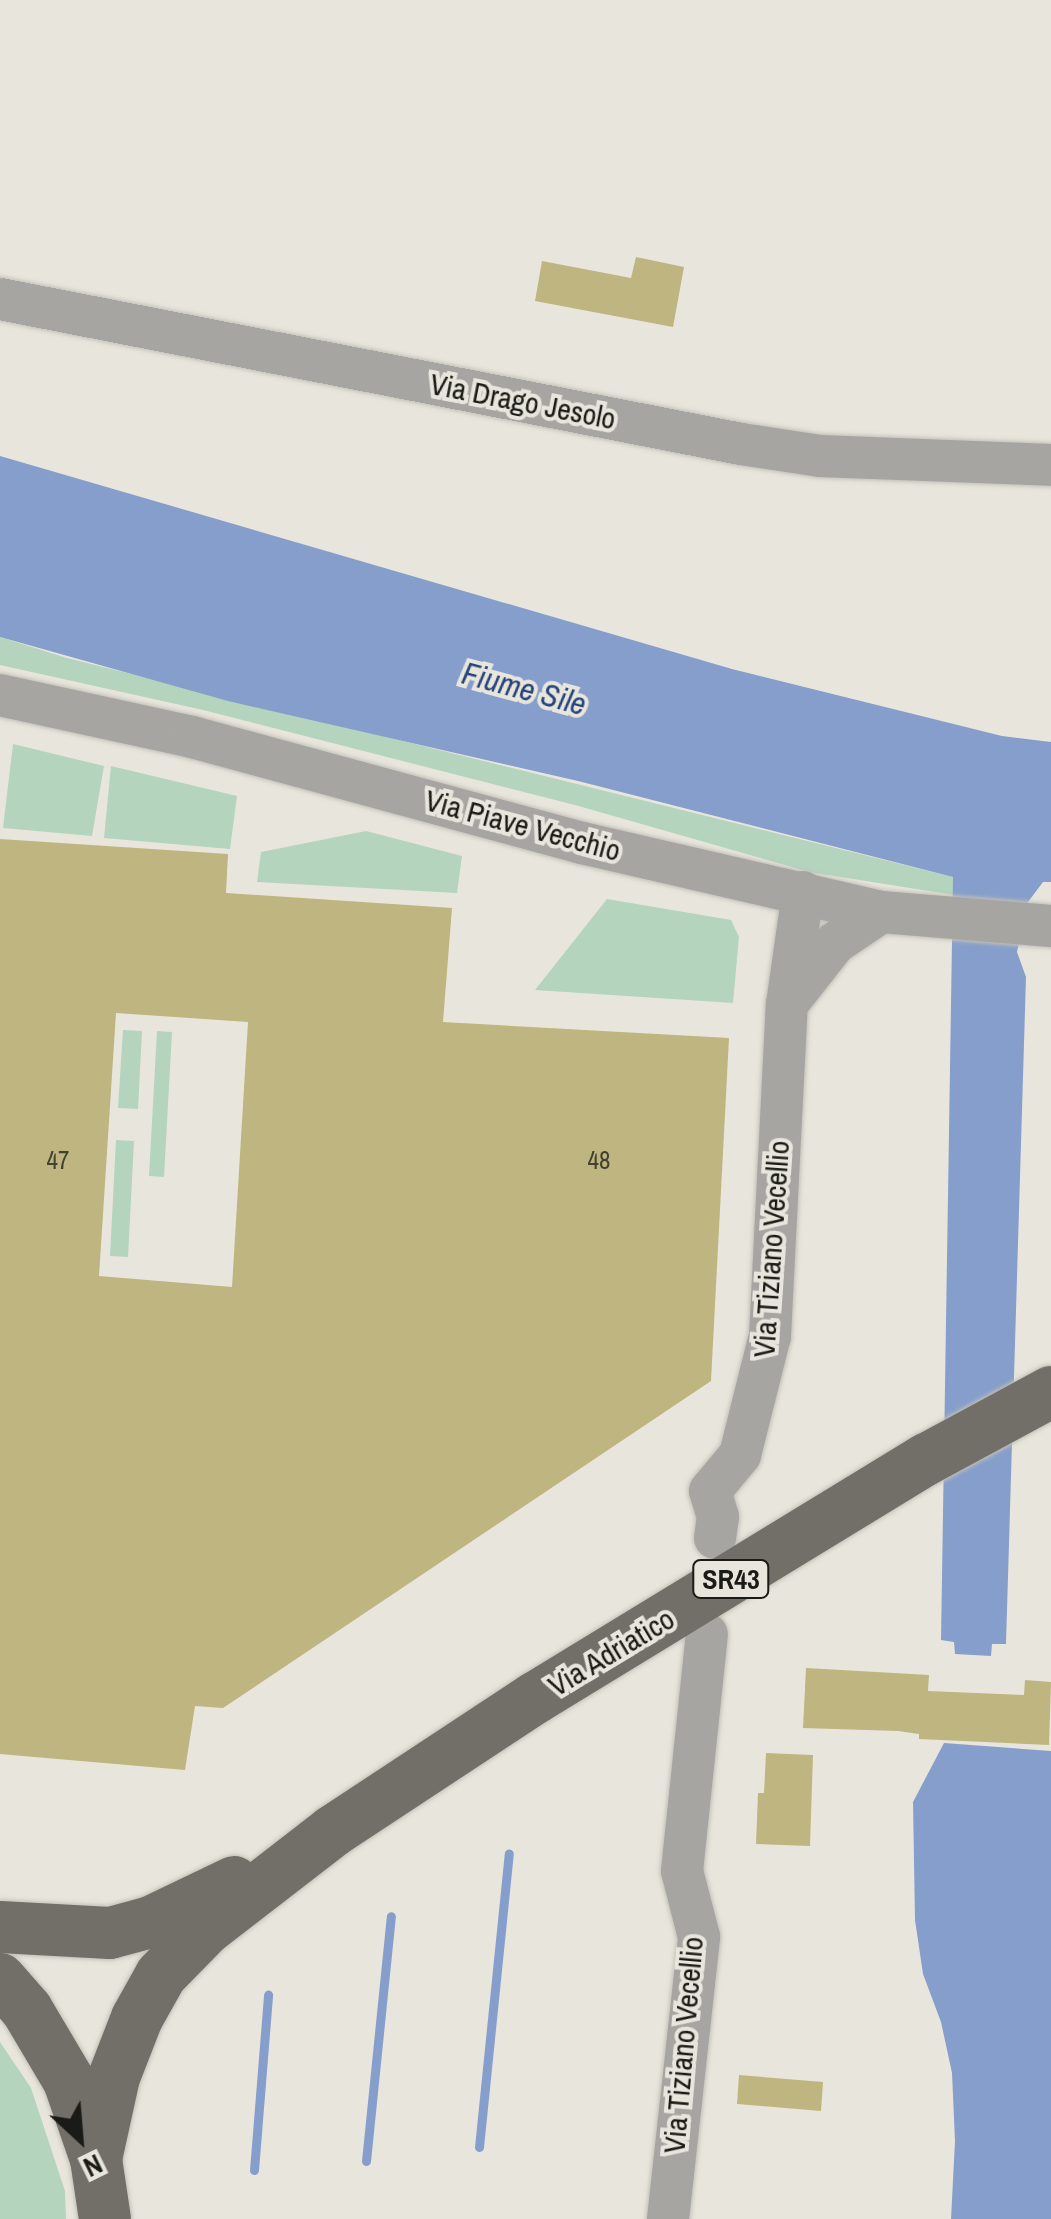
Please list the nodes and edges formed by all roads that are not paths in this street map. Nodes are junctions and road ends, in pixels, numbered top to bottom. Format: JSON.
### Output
{"nodes":[{"id":1,"x":0,"y":298,"type":"edge"},
{"id":2,"x":1051,"y":466,"type":"edge"},
{"id":3,"x":0,"y":695,"type":"edge"},
{"id":4,"x":803,"y":892,"type":"junction"},
{"id":5,"x":880,"y":912,"type":"junction"},
{"id":6,"x":1040,"y":925,"type":"edge"},
{"id":7,"x":787,"y":1004,"type":"junction"},
{"id":8,"x":1041,"y":1396,"type":"edge"},
{"id":9,"x":715,"y":1538,"type":"dead end"},
{"id":10,"x":707,"y":1634,"type":"dead end"},
{"id":11,"x":333,"y":1831,"type":"junction"},
{"id":12,"x":0,"y":1927,"type":"edge"},
{"id":13,"x":0,"y":1979,"type":"edge"},
{"id":14,"x":96,"y":2159,"type":"junction"},
{"id":15,"x":105,"y":2219,"type":"edge"},
{"id":16,"x":668,"y":2219,"type":"edge"}],
"edges":[{"from":1,"to":2,"type":"street","name":"Via Drago Jesolo"},
{"from":3,"to":4,"type":"street","name":"Via Piave Vecchio"},
{"from":4,"to":5,"type":"street","name":"Via Piave Vecchio"},
{"from":4,"to":7,"type":"street","name":"Via Tiziano Vecellio"},
{"from":5,"to":6,"type":"street","name":"Via Piave Vecchio"},
{"from":5,"to":7,"type":"street"},
{"from":7,"to":9,"type":"street","name":"Via Tiziano Vecellio"},
{"from":8,"to":11,"type":"main road","name":"Via Adriatico","number":"SR43"},
{"from":10,"to":16,"type":"street","name":"Via Tiziano Vecellio"},
{"from":11,"to":12,"type":"main road","name":"Via Adriatico","number":"SR43"},
{"from":11,"to":14,"type":"main road","name":"Via Adriatico","number":"SR43"},
{"from":13,"to":14,"type":"main road","number":"SR43"},
{"from":14,"to":15,"type":"main road","number":"SR43"}]}
